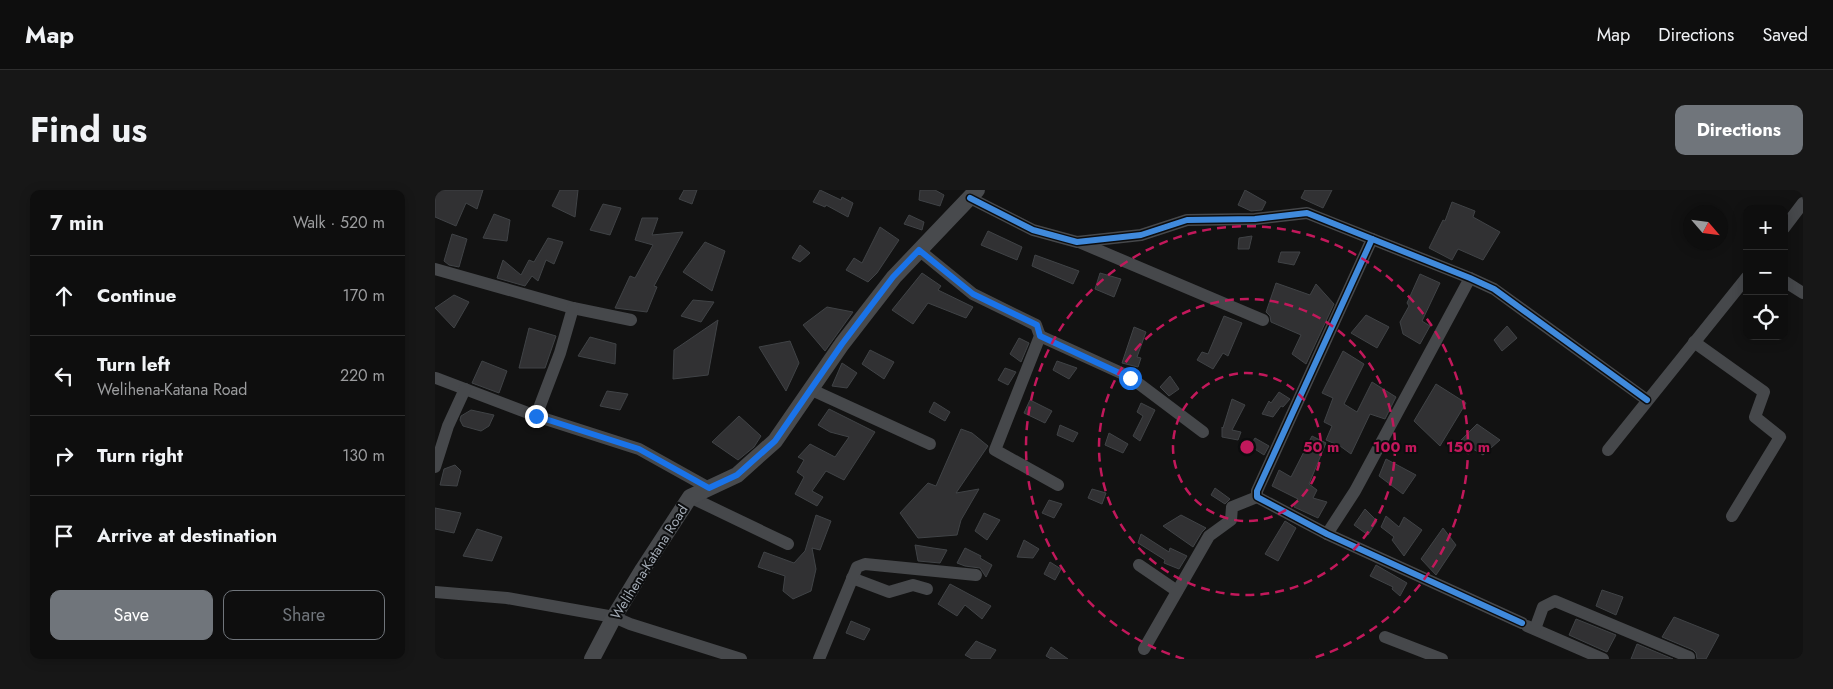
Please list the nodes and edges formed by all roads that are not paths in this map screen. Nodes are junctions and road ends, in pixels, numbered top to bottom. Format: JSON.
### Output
{"nodes":[{"id":1,"x":974,"y":194,"type":"edge"},
{"id":2,"x":1803,"y":203,"type":"edge"},
{"id":3,"x":1788,"y":223,"type":"edge"},
{"id":4,"x":1372,"y":239,"type":"junction"},
{"id":5,"x":1077,"y":242,"type":"junction"},
{"id":6,"x":919,"y":250,"type":"junction"},
{"id":7,"x":435,"y":269,"type":"edge"},
{"id":8,"x":1470,"y":278,"type":"junction"},
{"id":9,"x":1743,"y":282,"type":"edge"},
{"id":10,"x":1788,"y":283,"type":"edge"},
{"id":11,"x":1803,"y":293,"type":"edge"},
{"id":12,"x":573,"y":308,"type":"junction"},
{"id":13,"x":631,"y":320,"type":"dead end"},
{"id":14,"x":1263,"y":320,"type":"dead end"},
{"id":15,"x":1040,"y":336,"type":"junction"},
{"id":16,"x":1694,"y":342,"type":"junction"},
{"id":17,"x":436,"y":378,"type":"edge"},
{"id":18,"x":465,"y":389,"type":"junction"},
{"id":19,"x":812,"y":390,"type":"junction"},
{"id":20,"x":1647,"y":400,"type":"junction"},
{"id":21,"x":536,"y":416,"type":"junction"},
{"id":22,"x":1203,"y":432,"type":"dead end"},
{"id":23,"x":930,"y":444,"type":"dead end"},
{"id":24,"x":1608,"y":450,"type":"dead end"},
{"id":25,"x":435,"y":467,"type":"edge"},
{"id":26,"x":1058,"y":485,"type":"dead end"},
{"id":27,"x":709,"y":488,"type":"junction"},
{"id":28,"x":690,"y":497,"type":"junction"},
{"id":29,"x":1257,"y":497,"type":"junction"},
{"id":30,"x":1732,"y":516,"type":"dead end"},
{"id":31,"x":1327,"y":534,"type":"junction"},
{"id":32,"x":788,"y":544,"type":"dead end"},
{"id":33,"x":1139,"y":565,"type":"dead end"},
{"id":34,"x":976,"y":575,"type":"dead end"},
{"id":35,"x":852,"y":578,"type":"junction"},
{"id":36,"x":927,"y":589,"type":"dead end"},
{"id":37,"x":1177,"y":591,"type":"junction"},
{"id":38,"x":435,"y":592,"type":"edge"},
{"id":39,"x":614,"y":617,"type":"junction"},
{"id":40,"x":1535,"y":629,"type":"junction"},
{"id":41,"x":1385,"y":637,"type":"dead end"},
{"id":42,"x":1144,"y":648,"type":"dead end"},
{"id":43,"x":592,"y":659,"type":"edge"},
{"id":44,"x":741,"y":659,"type":"edge"},
{"id":45,"x":819,"y":659,"type":"edge"},
{"id":46,"x":1442,"y":659,"type":"edge"},
{"id":47,"x":1603,"y":659,"type":"edge"},
{"id":48,"x":1688,"y":659,"type":"edge"}],
"edges":[{"from":1,"to":5,"type":"street"},
{"from":1,"to":6,"type":"main road","name":"Welihena-Katana Road"},
{"from":2,"to":3,"type":"street"},
{"from":4,"to":5,"type":"street"},
{"from":4,"to":8,"type":"street"},
{"from":4,"to":29,"type":"street"},
{"from":5,"to":14,"type":"street"},
{"from":6,"to":15,"type":"street"},
{"from":6,"to":19,"type":"main road","name":"Welihena-Katana Road"},
{"from":7,"to":12,"type":"street"},
{"from":8,"to":20,"type":"street"},
{"from":8,"to":31,"type":"street"},
{"from":9,"to":16,"type":"street"},
{"from":10,"to":11,"type":"street"},
{"from":12,"to":13,"type":"street"},
{"from":12,"to":21,"type":"street"},
{"from":15,"to":22,"type":"street"},
{"from":15,"to":26,"type":"street"},
{"from":16,"to":20,"type":"street"},
{"from":16,"to":30,"type":"street"},
{"from":17,"to":18,"type":"street"},
{"from":18,"to":21,"type":"street"},
{"from":18,"to":25,"type":"street"},
{"from":19,"to":23,"type":"street"},
{"from":19,"to":27,"type":"main road","name":"Welihena-Katana Road"},
{"from":20,"to":24,"type":"street"},
{"from":21,"to":27,"type":"street"},
{"from":27,"to":28,"type":"main road","name":"Welihena-Katana Road"},
{"from":28,"to":32,"type":"street"},
{"from":28,"to":39,"type":"main road","name":"Welihena-Katana Road"},
{"from":29,"to":31,"type":"street"},
{"from":29,"to":37,"type":"street"},
{"from":31,"to":40,"type":"street"},
{"from":33,"to":37,"type":"street"},
{"from":34,"to":35,"type":"street"},
{"from":35,"to":36,"type":"street"},
{"from":35,"to":45,"type":"street"},
{"from":37,"to":42,"type":"street"},
{"from":38,"to":39,"type":"street"},
{"from":39,"to":43,"type":"main road","name":"Welihena-Katana Road"},
{"from":39,"to":44,"type":"street"},
{"from":40,"to":47,"type":"street"},
{"from":40,"to":48,"type":"street"},
{"from":41,"to":46,"type":"street"}]}
